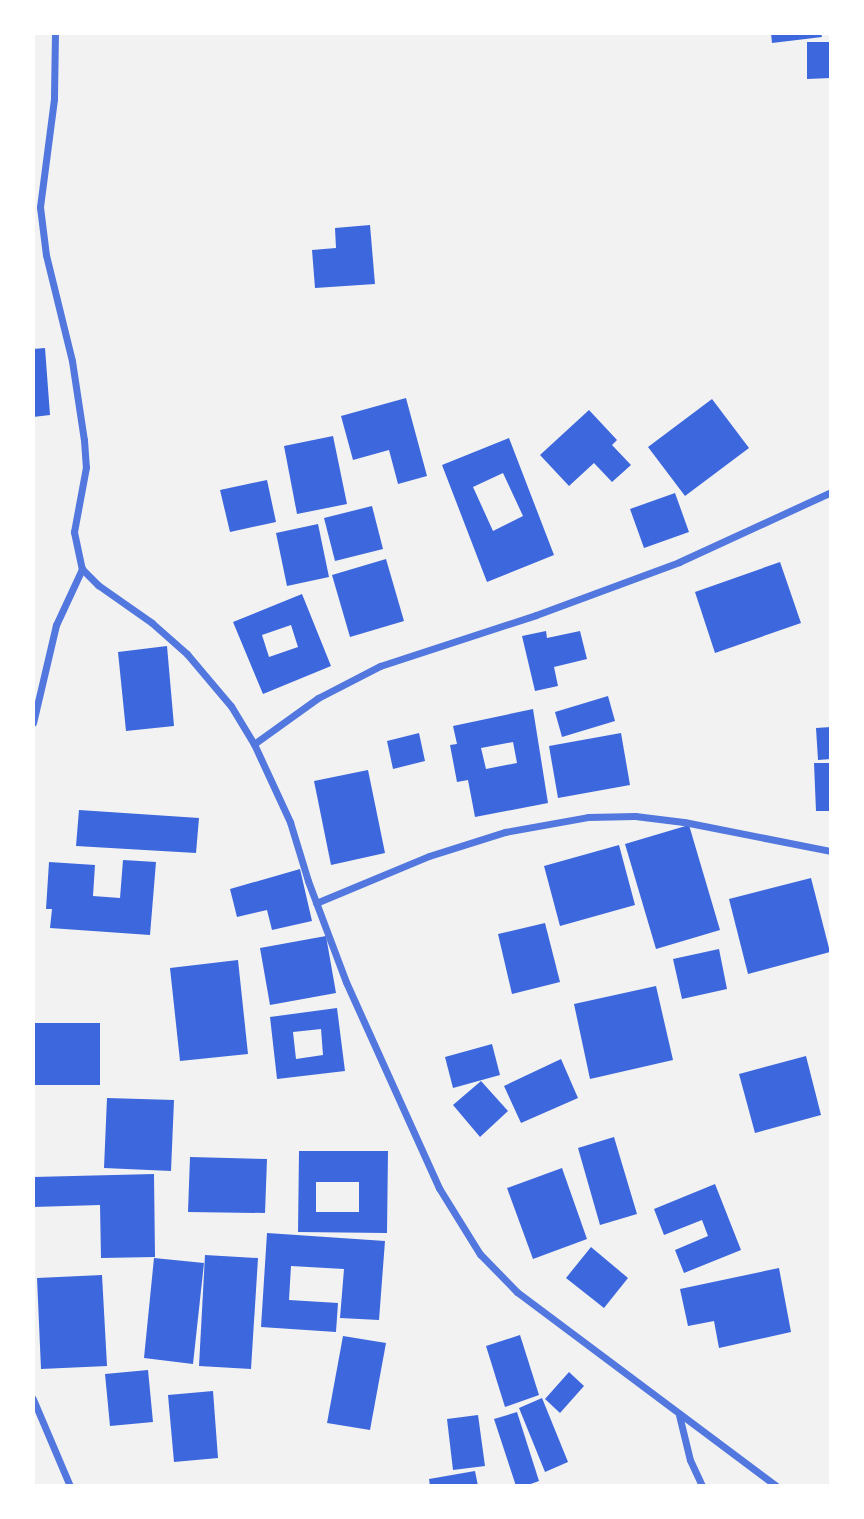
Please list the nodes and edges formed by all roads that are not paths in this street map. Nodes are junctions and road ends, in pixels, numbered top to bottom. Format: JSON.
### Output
{"nodes":[{"id":1,"x":55,"y":33,"type":"edge"},
{"id":2,"x":33,"y":218,"type":"edge"},
{"id":3,"x":42,"y":225,"type":"junction"},
{"id":4,"x":831,"y":492,"type":"edge"},
{"id":5,"x":82,"y":569,"type":"junction"},
{"id":6,"x":33,"y":723,"type":"edge"},
{"id":7,"x":254,"y":744,"type":"junction"},
{"id":8,"x":831,"y":851,"type":"edge"},
{"id":9,"x":316,"y":903,"type":"junction"},
{"id":10,"x":33,"y":1399,"type":"edge"},
{"id":11,"x":679,"y":1415,"type":"junction"},
{"id":12,"x":70,"y":1486,"type":"edge"},
{"id":13,"x":702,"y":1486,"type":"edge"},
{"id":14,"x":776,"y":1486,"type":"edge"}],
"edges":[{"from":1,"to":3,"type":"street"},
{"from":2,"to":3,"type":"street"},
{"from":3,"to":5,"type":"street"},
{"from":4,"to":7,"type":"street"},
{"from":5,"to":6,"type":"street"},
{"from":5,"to":7,"type":"street"},
{"from":7,"to":9,"type":"street"},
{"from":8,"to":9,"type":"street"},
{"from":9,"to":11,"type":"street"},
{"from":10,"to":12,"type":"street"},
{"from":11,"to":13,"type":"street"},
{"from":11,"to":14,"type":"street"}]}
